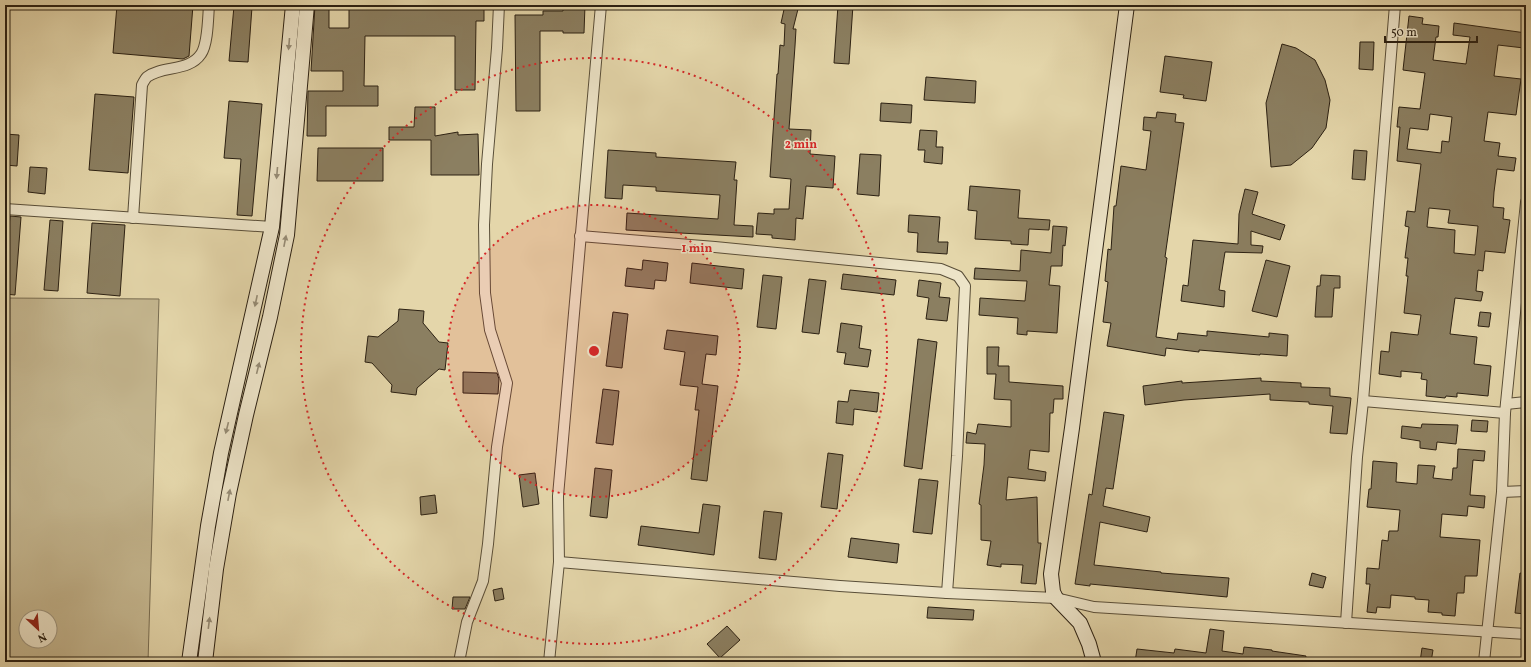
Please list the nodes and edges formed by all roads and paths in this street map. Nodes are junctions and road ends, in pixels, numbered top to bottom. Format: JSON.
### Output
{"nodes":[{"id":1,"x":209,"y":5,"type":"edge"},
{"id":2,"x":293,"y":5,"type":"edge"},
{"id":3,"x":307,"y":5,"type":"edge"},
{"id":4,"x":499,"y":5,"type":"edge"},
{"id":5,"x":601,"y":5,"type":"edge"},
{"id":6,"x":1127,"y":5,"type":"edge"},
{"id":7,"x":1396,"y":5,"type":"edge"},
{"id":8,"x":1526,"y":202,"type":"edge"},
{"id":9,"x":5,"y":208,"type":"edge"},
{"id":10,"x":133,"y":218,"type":"junction"},
{"id":11,"x":272,"y":227,"type":"junction"},
{"id":12,"x":580,"y":236,"type":"junction"},
{"id":13,"x":1363,"y":401,"type":"junction"},
{"id":14,"x":1526,"y":402,"type":"edge"},
{"id":15,"x":1506,"y":408,"type":"junction"},
{"id":16,"x":1526,"y":491,"type":"edge"},
{"id":17,"x":1502,"y":492,"type":"junction"},
{"id":18,"x":559,"y":562,"type":"junction"},
{"id":19,"x":946,"y":593,"type":"junction"},
{"id":20,"x":1056,"y":598,"type":"junction"},
{"id":21,"x":1346,"y":623,"type":"junction"},
{"id":22,"x":1488,"y":632,"type":"junction"},
{"id":23,"x":1526,"y":634,"type":"edge"},
{"id":24,"x":189,"y":662,"type":"edge"},
{"id":25,"x":205,"y":662,"type":"edge"},
{"id":26,"x":459,"y":662,"type":"edge"},
{"id":27,"x":549,"y":662,"type":"edge"},
{"id":28,"x":1094,"y":662,"type":"edge"},
{"id":29,"x":1484,"y":662,"type":"edge"}],
"edges":[{"from":1,"to":10,"type":"street"},
{"from":2,"to":11,"type":"street","one_way":true},
{"from":25,"to":3,"type":"street","one_way":true},
{"from":4,"to":26,"type":"street"},
{"from":5,"to":12,"type":"street"},
{"from":6,"to":20,"type":"street"},
{"from":7,"to":13,"type":"street"},
{"from":8,"to":15,"type":"street"},
{"from":9,"to":10,"type":"street"},
{"from":10,"to":11,"type":"street"},
{"from":11,"to":24,"type":"street","one_way":true},
{"from":12,"to":18,"type":"street"},
{"from":12,"to":19,"type":"street"},
{"from":13,"to":15,"type":"street"},
{"from":13,"to":21,"type":"street"},
{"from":14,"to":15,"type":"street"},
{"from":15,"to":17,"type":"street"},
{"from":16,"to":17,"type":"street"},
{"from":17,"to":22,"type":"street"},
{"from":18,"to":19,"type":"street"},
{"from":18,"to":27,"type":"street"},
{"from":19,"to":20,"type":"street"},
{"from":20,"to":21,"type":"street"},
{"from":20,"to":28,"type":"street"},
{"from":21,"to":22,"type":"street"},
{"from":22,"to":23,"type":"street"},
{"from":22,"to":29,"type":"street"}]}
